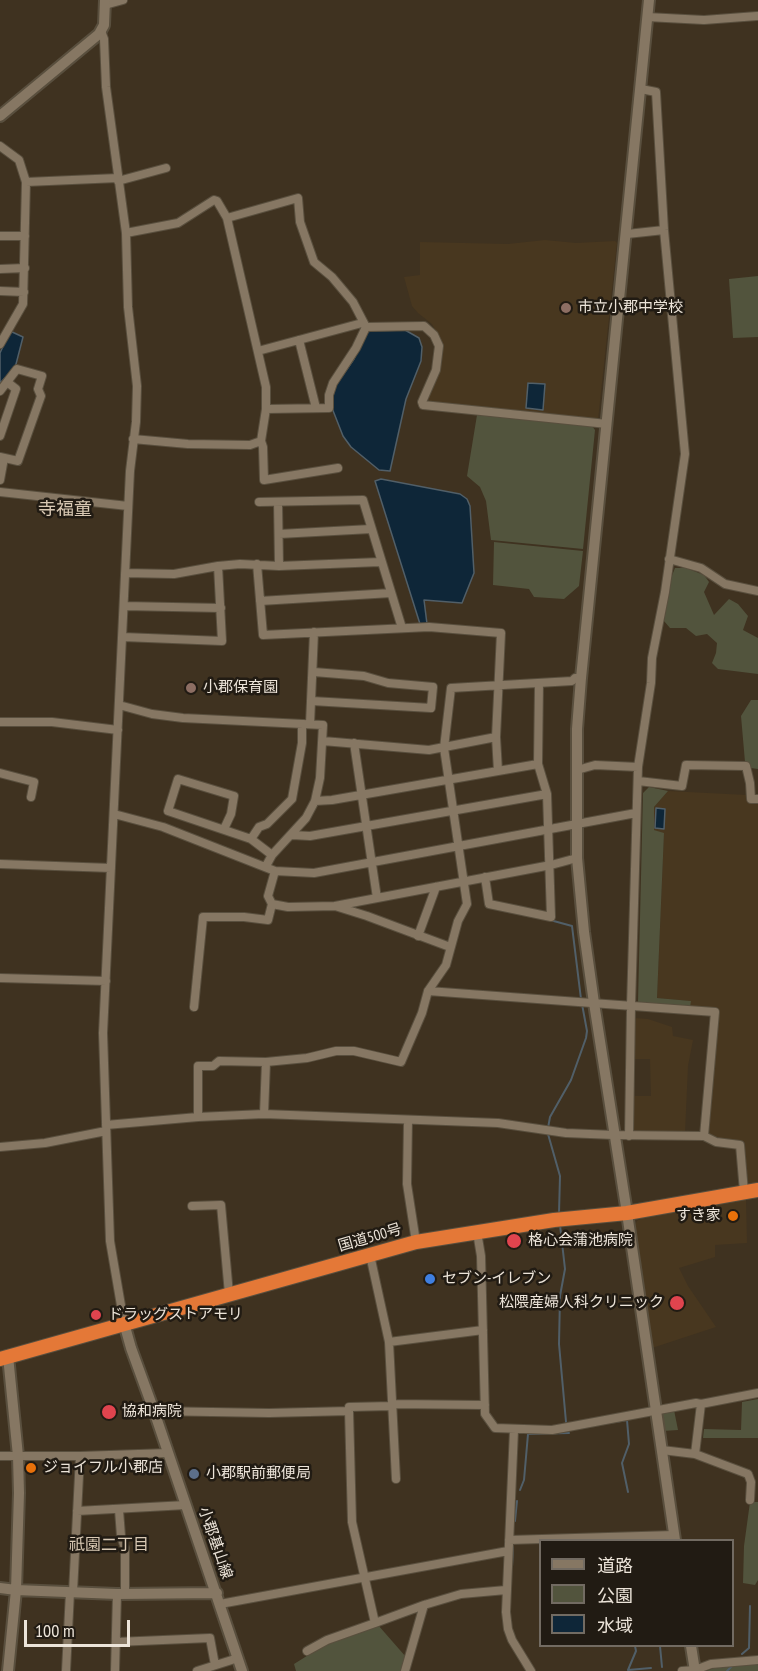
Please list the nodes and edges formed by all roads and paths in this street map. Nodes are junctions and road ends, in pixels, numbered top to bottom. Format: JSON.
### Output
{"nodes":[{"id":1,"x":123,"y":0,"type":"edge"},
{"id":2,"x":649,"y":0,"type":"edge"},
{"id":3,"x":105,"y":2,"type":"edge"},
{"id":4,"x":647,"y":16,"type":"junction"},
{"id":5,"x":757,"y":16,"type":"edge"},
{"id":6,"x":101,"y":32,"type":"junction"},
{"id":7,"x":641,"y":89,"type":"junction"},
{"id":8,"x":0,"y":116,"type":"edge"},
{"id":9,"x":0,"y":146,"type":"edge"},
{"id":10,"x":166,"y":168,"type":"dead end"},
{"id":11,"x":118,"y":179,"type":"junction"},
{"id":12,"x":26,"y":182,"type":"junction"},
{"id":13,"x":227,"y":218,"type":"junction"},
{"id":14,"x":664,"y":230,"type":"junction"},
{"id":15,"x":126,"y":233,"type":"junction"},
{"id":16,"x":627,"y":234,"type":"junction"},
{"id":17,"x":0,"y":236,"type":"edge"},
{"id":18,"x":25,"y":236,"type":"junction"},
{"id":19,"x":0,"y":268,"type":"edge"},
{"id":20,"x":25,"y":268,"type":"junction"},
{"id":21,"x":0,"y":291,"type":"edge"},
{"id":22,"x":24,"y":292,"type":"junction"},
{"id":23,"x":364,"y":325,"type":"junction"},
{"id":24,"x":299,"y":340,"type":"junction"},
{"id":25,"x":0,"y":344,"type":"edge"},
{"id":26,"x":258,"y":351,"type":"junction"},
{"id":27,"x":7,"y":382,"type":"junction"},
{"id":28,"x":0,"y":391,"type":"edge"},
{"id":29,"x":316,"y":408,"type":"junction"},
{"id":30,"x":266,"y":409,"type":"junction"},
{"id":31,"x":607,"y":424,"type":"junction"},
{"id":32,"x":0,"y":436,"type":"edge"},
{"id":33,"x":133,"y":439,"type":"junction"},
{"id":34,"x":261,"y":441,"type":"junction"},
{"id":35,"x":2,"y":457,"type":"edge"},
{"id":36,"x":338,"y":468,"type":"dead end"},
{"id":37,"x":0,"y":480,"type":"edge"},
{"id":38,"x":0,"y":492,"type":"edge"},
{"id":39,"x":259,"y":502,"type":"dead end"},
{"id":40,"x":278,"y":502,"type":"junction"},
{"id":41,"x":128,"y":506,"type":"junction"},
{"id":42,"x":371,"y":529,"type":"junction"},
{"id":43,"x":279,"y":534,"type":"junction"},
{"id":44,"x":669,"y":559,"type":"junction"},
{"id":45,"x":380,"y":562,"type":"junction"},
{"id":46,"x":257,"y":564,"type":"junction"},
{"id":47,"x":218,"y":566,"type":"junction"},
{"id":48,"x":279,"y":566,"type":"junction"},
{"id":49,"x":125,"y":573,"type":"junction"},
{"id":50,"x":758,"y":591,"type":"edge"},
{"id":51,"x":391,"y":594,"type":"junction"},
{"id":52,"x":260,"y":601,"type":"junction"},
{"id":53,"x":124,"y":606,"type":"junction"},
{"id":54,"x":221,"y":608,"type":"junction"},
{"id":55,"x":402,"y":628,"type":"junction"},
{"id":56,"x":314,"y":632,"type":"junction"},
{"id":57,"x":123,"y":637,"type":"junction"},
{"id":58,"x":314,"y":672,"type":"junction"},
{"id":59,"x":581,"y":678,"type":"junction"},
{"id":60,"x":539,"y":683,"type":"junction"},
{"id":61,"x":498,"y":685,"type":"junction"},
{"id":62,"x":312,"y":701,"type":"junction"},
{"id":63,"x":119,"y":705,"type":"junction"},
{"id":64,"x":0,"y":722,"type":"edge"},
{"id":65,"x":306,"y":724,"type":"junction"},
{"id":66,"x":118,"y":730,"type":"junction"},
{"id":67,"x":496,"y":737,"type":"junction"},
{"id":68,"x":323,"y":741,"type":"junction"},
{"id":69,"x":354,"y":743,"type":"junction"},
{"id":70,"x":444,"y":748,"type":"junction"},
{"id":71,"x":538,"y":764,"type":"junction"},
{"id":72,"x":638,"y":766,"type":"junction"},
{"id":73,"x":577,"y":770,"type":"junction"},
{"id":74,"x":498,"y":771,"type":"junction"},
{"id":75,"x":0,"y":773,"type":"edge"},
{"id":76,"x":449,"y":779,"type":"junction"},
{"id":77,"x":638,"y":781,"type":"junction"},
{"id":78,"x":547,"y":794,"type":"junction"},
{"id":79,"x":362,"y":795,"type":"junction"},
{"id":80,"x":30,"y":796,"type":"dead end"},
{"id":81,"x":758,"y":799,"type":"edge"},
{"id":82,"x":315,"y":801,"type":"junction"},
{"id":83,"x":453,"y":811,"type":"junction"},
{"id":84,"x":636,"y":813,"type":"junction"},
{"id":85,"x":114,"y":814,"type":"junction"},
{"id":86,"x":576,"y":824,"type":"junction"},
{"id":87,"x":367,"y":826,"type":"junction"},
{"id":88,"x":224,"y":829,"type":"junction"},
{"id":89,"x":550,"y":830,"type":"junction"},
{"id":90,"x":292,"y":835,"type":"junction"},
{"id":91,"x":251,"y":839,"type":"junction"},
{"id":92,"x":458,"y":845,"type":"junction"},
{"id":93,"x":272,"y":855,"type":"junction"},
{"id":94,"x":577,"y":858,"type":"junction"},
{"id":95,"x":372,"y":861,"type":"junction"},
{"id":96,"x":0,"y":864,"type":"edge"},
{"id":97,"x":550,"y":865,"type":"junction"},
{"id":98,"x":266,"y":866,"type":"junction"},
{"id":99,"x":111,"y":868,"type":"junction"},
{"id":100,"x":275,"y":871,"type":"junction"},
{"id":101,"x":485,"y":877,"type":"junction"},
{"id":102,"x":465,"y":881,"type":"junction"},
{"id":103,"x":436,"y":887,"type":"junction"},
{"id":104,"x":377,"y":898,"type":"junction"},
{"id":105,"x":272,"y":904,"type":"junction"},
{"id":106,"x":336,"y":906,"type":"junction"},
{"id":107,"x":418,"y":936,"type":"junction"},
{"id":108,"x":450,"y":948,"type":"junction"},
{"id":109,"x":0,"y":978,"type":"edge"},
{"id":110,"x":106,"y":981,"type":"junction"},
{"id":111,"x":428,"y":991,"type":"junction"},
{"id":112,"x":594,"y":1003,"type":"junction"},
{"id":113,"x":631,"y":1006,"type":"junction"},
{"id":114,"x":194,"y":1007,"type":"dead end"},
{"id":115,"x":266,"y":1062,"type":"junction"},
{"id":116,"x":264,"y":1114,"type":"junction"},
{"id":117,"x":198,"y":1117,"type":"junction"},
{"id":118,"x":408,"y":1120,"type":"junction"},
{"id":119,"x":106,"y":1128,"type":"junction"},
{"id":120,"x":614,"y":1135,"type":"junction"},
{"id":121,"x":629,"y":1136,"type":"junction"},
{"id":122,"x":704,"y":1137,"type":"junction"},
{"id":123,"x":0,"y":1147,"type":"edge"},
{"id":124,"x":751,"y":1191,"type":"edge"},
{"id":125,"x":192,"y":1206,"type":"dead end"},
{"id":126,"x":627,"y":1213,"type":"junction"},
{"id":127,"x":477,"y":1232,"type":"junction"},
{"id":128,"x":416,"y":1242,"type":"junction"},
{"id":129,"x":370,"y":1255,"type":"junction"},
{"id":130,"x":229,"y":1294,"type":"junction"},
{"id":131,"x":124,"y":1323,"type":"junction"},
{"id":132,"x":483,"y":1330,"type":"junction"},
{"id":133,"x":389,"y":1342,"type":"junction"},
{"id":134,"x":4,"y":1358,"type":"edge"},
{"id":135,"x":758,"y":1393,"type":"edge"},
{"id":136,"x":701,"y":1404,"type":"junction"},
{"id":137,"x":392,"y":1405,"type":"junction"},
{"id":138,"x":485,"y":1405,"type":"junction"},
{"id":139,"x":656,"y":1410,"type":"junction"},
{"id":140,"x":154,"y":1411,"type":"junction"},
{"id":141,"x":349,"y":1411,"type":"junction"},
{"id":142,"x":514,"y":1430,"type":"junction"},
{"id":143,"x":662,"y":1450,"type":"junction"},
{"id":144,"x":168,"y":1453,"type":"junction"},
{"id":145,"x":695,"y":1455,"type":"junction"},
{"id":146,"x":0,"y":1456,"type":"edge"},
{"id":147,"x":18,"y":1456,"type":"junction"},
{"id":148,"x":80,"y":1456,"type":"junction"},
{"id":149,"x":396,"y":1479,"type":"dead end"},
{"id":150,"x":750,"y":1500,"type":"dead end"},
{"id":151,"x":186,"y":1505,"type":"junction"},
{"id":152,"x":119,"y":1510,"type":"junction"},
{"id":153,"x":77,"y":1511,"type":"junction"},
{"id":154,"x":674,"y":1538,"type":"edge"},
{"id":155,"x":592,"y":1539,"type":"edge"},
{"id":156,"x":509,"y":1540,"type":"junction"},
{"id":157,"x":539,"y":1540,"type":"edge"},
{"id":158,"x":508,"y":1551,"type":"junction"},
{"id":159,"x":364,"y":1577,"type":"junction"},
{"id":160,"x":0,"y":1588,"type":"edge"},
{"id":161,"x":16,"y":1590,"type":"junction"},
{"id":162,"x":506,"y":1590,"type":"junction"},
{"id":163,"x":71,"y":1592,"type":"junction"},
{"id":164,"x":121,"y":1594,"type":"junction"},
{"id":165,"x":218,"y":1598,"type":"junction"},
{"id":166,"x":424,"y":1605,"type":"junction"},
{"id":167,"x":375,"y":1623,"type":"junction"},
{"id":168,"x":116,"y":1642,"type":"junction"},
{"id":169,"x":691,"y":1647,"type":"edge"},
{"id":170,"x":307,"y":1651,"type":"dead end"},
{"id":171,"x":238,"y":1658,"type":"junction"},
{"id":172,"x":758,"y":1660,"type":"edge"},
{"id":173,"x":215,"y":1665,"type":"junction"},
{"id":174,"x":695,"y":1670,"type":"edge"},
{"id":175,"x":8,"y":1671,"type":"edge"},
{"id":176,"x":66,"y":1671,"type":"edge"},
{"id":177,"x":115,"y":1671,"type":"edge"},
{"id":178,"x":197,"y":1671,"type":"edge"},
{"id":179,"x":242,"y":1671,"type":"edge"},
{"id":180,"x":405,"y":1671,"type":"edge"},
{"id":181,"x":531,"y":1671,"type":"edge"},
{"id":182,"x":682,"y":1671,"type":"edge"}],
"edges":[{"from":1,"to":3,"type":"street"},
{"from":2,"to":4,"type":"street"},
{"from":3,"to":6,"type":"street"},
{"from":4,"to":5,"type":"street"},
{"from":4,"to":7,"type":"street"},
{"from":6,"to":8,"type":"street"},
{"from":6,"to":11,"type":"street"},
{"from":7,"to":14,"type":"street"},
{"from":7,"to":16,"type":"street"},
{"from":9,"to":12,"type":"street"},
{"from":10,"to":11,"type":"street"},
{"from":11,"to":12,"type":"street"},
{"from":11,"to":15,"type":"street"},
{"from":12,"to":18,"type":"street"},
{"from":13,"to":15,"type":"street"},
{"from":13,"to":23,"type":"street"},
{"from":13,"to":26,"type":"street"},
{"from":14,"to":16,"type":"street"},
{"from":14,"to":44,"type":"street"},
{"from":15,"to":33,"type":"street"},
{"from":16,"to":31,"type":"street"},
{"from":17,"to":18,"type":"street"},
{"from":18,"to":20,"type":"street"},
{"from":19,"to":20,"type":"street"},
{"from":20,"to":22,"type":"street"},
{"from":21,"to":22,"type":"street"},
{"from":22,"to":25,"type":"street"},
{"from":23,"to":24,"type":"street"},
{"from":23,"to":29,"type":"street"},
{"from":23,"to":31,"type":"street"},
{"from":24,"to":26,"type":"street"},
{"from":24,"to":29,"type":"street"},
{"from":26,"to":30,"type":"street"},
{"from":27,"to":28,"type":"street"},
{"from":27,"to":32,"type":"street"},
{"from":27,"to":35,"type":"street"},
{"from":29,"to":30,"type":"street"},
{"from":30,"to":34,"type":"street"},
{"from":31,"to":59,"type":"street"},
{"from":33,"to":34,"type":"street"},
{"from":33,"to":41,"type":"street"},
{"from":34,"to":36,"type":"street"},
{"from":35,"to":37,"type":"street"},
{"from":38,"to":41,"type":"street"},
{"from":39,"to":40,"type":"street"},
{"from":40,"to":42,"type":"street"},
{"from":40,"to":43,"type":"street"},
{"from":41,"to":49,"type":"street"},
{"from":42,"to":43,"type":"street"},
{"from":42,"to":45,"type":"street"},
{"from":43,"to":48,"type":"street"},
{"from":44,"to":50,"type":"street"},
{"from":44,"to":72,"type":"street"},
{"from":45,"to":48,"type":"street"},
{"from":45,"to":51,"type":"street"},
{"from":46,"to":47,"type":"street"},
{"from":46,"to":48,"type":"street"},
{"from":46,"to":52,"type":"street"},
{"from":47,"to":49,"type":"street"},
{"from":47,"to":54,"type":"street"},
{"from":49,"to":53,"type":"street"},
{"from":51,"to":52,"type":"street"},
{"from":51,"to":55,"type":"street"},
{"from":52,"to":56,"type":"street"},
{"from":53,"to":54,"type":"street"},
{"from":53,"to":57,"type":"street"},
{"from":54,"to":57,"type":"street"},
{"from":55,"to":56,"type":"street"},
{"from":55,"to":61,"type":"street"},
{"from":56,"to":58,"type":"street"},
{"from":57,"to":63,"type":"street"},
{"from":58,"to":62,"type":"street"},
{"from":58,"to":62,"type":"street"},
{"from":59,"to":60,"type":"street"},
{"from":59,"to":73,"type":"street"},
{"from":60,"to":61,"type":"street"},
{"from":60,"to":71,"type":"street"},
{"from":61,"to":67,"type":"street"},
{"from":61,"to":70,"type":"street"},
{"from":62,"to":65,"type":"street"},
{"from":63,"to":65,"type":"street"},
{"from":63,"to":66,"type":"street"},
{"from":64,"to":66,"type":"street"},
{"from":65,"to":68,"type":"street"},
{"from":65,"to":91,"type":"street"},
{"from":66,"to":85,"type":"street"},
{"from":67,"to":70,"type":"street"},
{"from":67,"to":74,"type":"street"},
{"from":68,"to":69,"type":"street"},
{"from":68,"to":82,"type":"street"},
{"from":69,"to":70,"type":"street"},
{"from":69,"to":79,"type":"street"},
{"from":70,"to":76,"type":"street"},
{"from":71,"to":74,"type":"street"},
{"from":71,"to":78,"type":"street"},
{"from":72,"to":73,"type":"street"},
{"from":72,"to":77,"type":"street"},
{"from":73,"to":86,"type":"street"},
{"from":74,"to":76,"type":"street"},
{"from":75,"to":80,"type":"street"},
{"from":76,"to":79,"type":"street"},
{"from":76,"to":83,"type":"street"},
{"from":77,"to":81,"type":"street"},
{"from":77,"to":84,"type":"street"},
{"from":78,"to":83,"type":"street"},
{"from":78,"to":89,"type":"street"},
{"from":79,"to":82,"type":"street"},
{"from":79,"to":87,"type":"street"},
{"from":82,"to":90,"type":"street"},
{"from":83,"to":87,"type":"street"},
{"from":83,"to":92,"type":"street"},
{"from":84,"to":86,"type":"street"},
{"from":84,"to":113,"type":"street"},
{"from":85,"to":98,"type":"street"},
{"from":85,"to":99,"type":"street"},
{"from":86,"to":89,"type":"street"},
{"from":86,"to":94,"type":"street"},
{"from":87,"to":90,"type":"street"},
{"from":87,"to":95,"type":"street"},
{"from":88,"to":88,"type":"street"},
{"from":88,"to":91,"type":"street"},
{"from":89,"to":92,"type":"street"},
{"from":89,"to":97,"type":"street"},
{"from":90,"to":93,"type":"street"},
{"from":91,"to":93,"type":"street"},
{"from":92,"to":95,"type":"street"},
{"from":92,"to":102,"type":"street"},
{"from":93,"to":98,"type":"street"},
{"from":94,"to":97,"type":"street"},
{"from":94,"to":112,"type":"street"},
{"from":95,"to":100,"type":"street"},
{"from":95,"to":104,"type":"street"},
{"from":96,"to":99,"type":"street"},
{"from":97,"to":101,"type":"street"},
{"from":97,"to":101,"type":"street"},
{"from":98,"to":100,"type":"street"},
{"from":99,"to":110,"type":"street"},
{"from":100,"to":105,"type":"street"},
{"from":101,"to":102,"type":"street"},
{"from":102,"to":103,"type":"street"},
{"from":102,"to":108,"type":"street"},
{"from":103,"to":104,"type":"street"},
{"from":103,"to":107,"type":"street"},
{"from":104,"to":106,"type":"street"},
{"from":105,"to":106,"type":"street"},
{"from":105,"to":114,"type":"street"},
{"from":106,"to":107,"type":"street"},
{"from":107,"to":108,"type":"street"},
{"from":108,"to":111,"type":"street"},
{"from":109,"to":110,"type":"street"},
{"from":110,"to":119,"type":"street"},
{"from":111,"to":112,"type":"street"},
{"from":111,"to":115,"type":"street"},
{"from":112,"to":113,"type":"street"},
{"from":112,"to":120,"type":"street"},
{"from":113,"to":121,"type":"street"},
{"from":113,"to":122,"type":"street"},
{"from":115,"to":116,"type":"street"},
{"from":115,"to":117,"type":"street"},
{"from":116,"to":117,"type":"street"},
{"from":116,"to":118,"type":"street"},
{"from":117,"to":119,"type":"street"},
{"from":118,"to":120,"type":"street"},
{"from":118,"to":128,"type":"street"},
{"from":119,"to":123,"type":"street"},
{"from":119,"to":131,"type":"street"},
{"from":120,"to":121,"type":"street"},
{"from":120,"to":126,"type":"street"},
{"from":121,"to":122,"type":"street"},
{"from":122,"to":124,"type":"street"},
{"from":124,"to":126,"type":"highway","name":"国道500号"},
{"from":125,"to":130,"type":"street"},
{"from":126,"to":127,"type":"highway","name":"国道500号"},
{"from":126,"to":139,"type":"street"},
{"from":127,"to":128,"type":"highway","name":"国道500号"},
{"from":127,"to":132,"type":"street"},
{"from":128,"to":129,"type":"highway","name":"国道500号"},
{"from":129,"to":130,"type":"highway","name":"国道500号"},
{"from":129,"to":133,"type":"street"},
{"from":130,"to":131,"type":"highway","name":"国道500号"},
{"from":131,"to":134,"type":"highway","name":"国道500号"},
{"from":131,"to":140,"type":"street","name":"小郡基山線"},
{"from":132,"to":133,"type":"street"},
{"from":132,"to":138,"type":"street"},
{"from":133,"to":137,"type":"street"},
{"from":134,"to":147,"type":"street"},
{"from":135,"to":136,"type":"street"},
{"from":136,"to":139,"type":"street"},
{"from":136,"to":145,"type":"street"},
{"from":137,"to":138,"type":"street"},
{"from":137,"to":141,"type":"street"},
{"from":137,"to":149,"type":"street"},
{"from":138,"to":142,"type":"street"},
{"from":139,"to":142,"type":"street"},
{"from":139,"to":143,"type":"street"},
{"from":140,"to":141,"type":"street"},
{"from":140,"to":144,"type":"street","name":"小郡基山線"},
{"from":141,"to":159,"type":"street"},
{"from":142,"to":156,"type":"street"},
{"from":143,"to":145,"type":"street"},
{"from":143,"to":154,"type":"street"},
{"from":144,"to":148,"type":"street"},
{"from":144,"to":151,"type":"street","name":"小郡基山線"},
{"from":145,"to":150,"type":"street"},
{"from":146,"to":147,"type":"street"},
{"from":147,"to":148,"type":"street"},
{"from":147,"to":161,"type":"street"},
{"from":148,"to":153,"type":"street"},
{"from":151,"to":152,"type":"street"},
{"from":151,"to":165,"type":"street","name":"小郡基山線"},
{"from":152,"to":153,"type":"street"},
{"from":152,"to":164,"type":"street"},
{"from":153,"to":163,"type":"street"},
{"from":154,"to":155,"type":"street"},
{"from":156,"to":157,"type":"street"},
{"from":156,"to":158,"type":"street"},
{"from":158,"to":159,"type":"street"},
{"from":158,"to":162,"type":"street"},
{"from":159,"to":165,"type":"street"},
{"from":159,"to":167,"type":"street"},
{"from":160,"to":161,"type":"street"},
{"from":161,"to":163,"type":"street"},
{"from":161,"to":175,"type":"street"},
{"from":162,"to":166,"type":"street"},
{"from":162,"to":181,"type":"street"},
{"from":163,"to":164,"type":"street"},
{"from":163,"to":176,"type":"street"},
{"from":164,"to":165,"type":"street"},
{"from":164,"to":168,"type":"street"},
{"from":165,"to":171,"type":"street","name":"小郡基山線"},
{"from":166,"to":167,"type":"street"},
{"from":166,"to":180,"type":"street"},
{"from":167,"to":170,"type":"street"},
{"from":168,"to":173,"type":"street"},
{"from":168,"to":177,"type":"street"},
{"from":169,"to":174,"type":"street"},
{"from":171,"to":173,"type":"street"},
{"from":171,"to":179,"type":"street","name":"小郡基山線"},
{"from":172,"to":174,"type":"street"},
{"from":173,"to":178,"type":"street"},
{"from":174,"to":182,"type":"street"}]}
